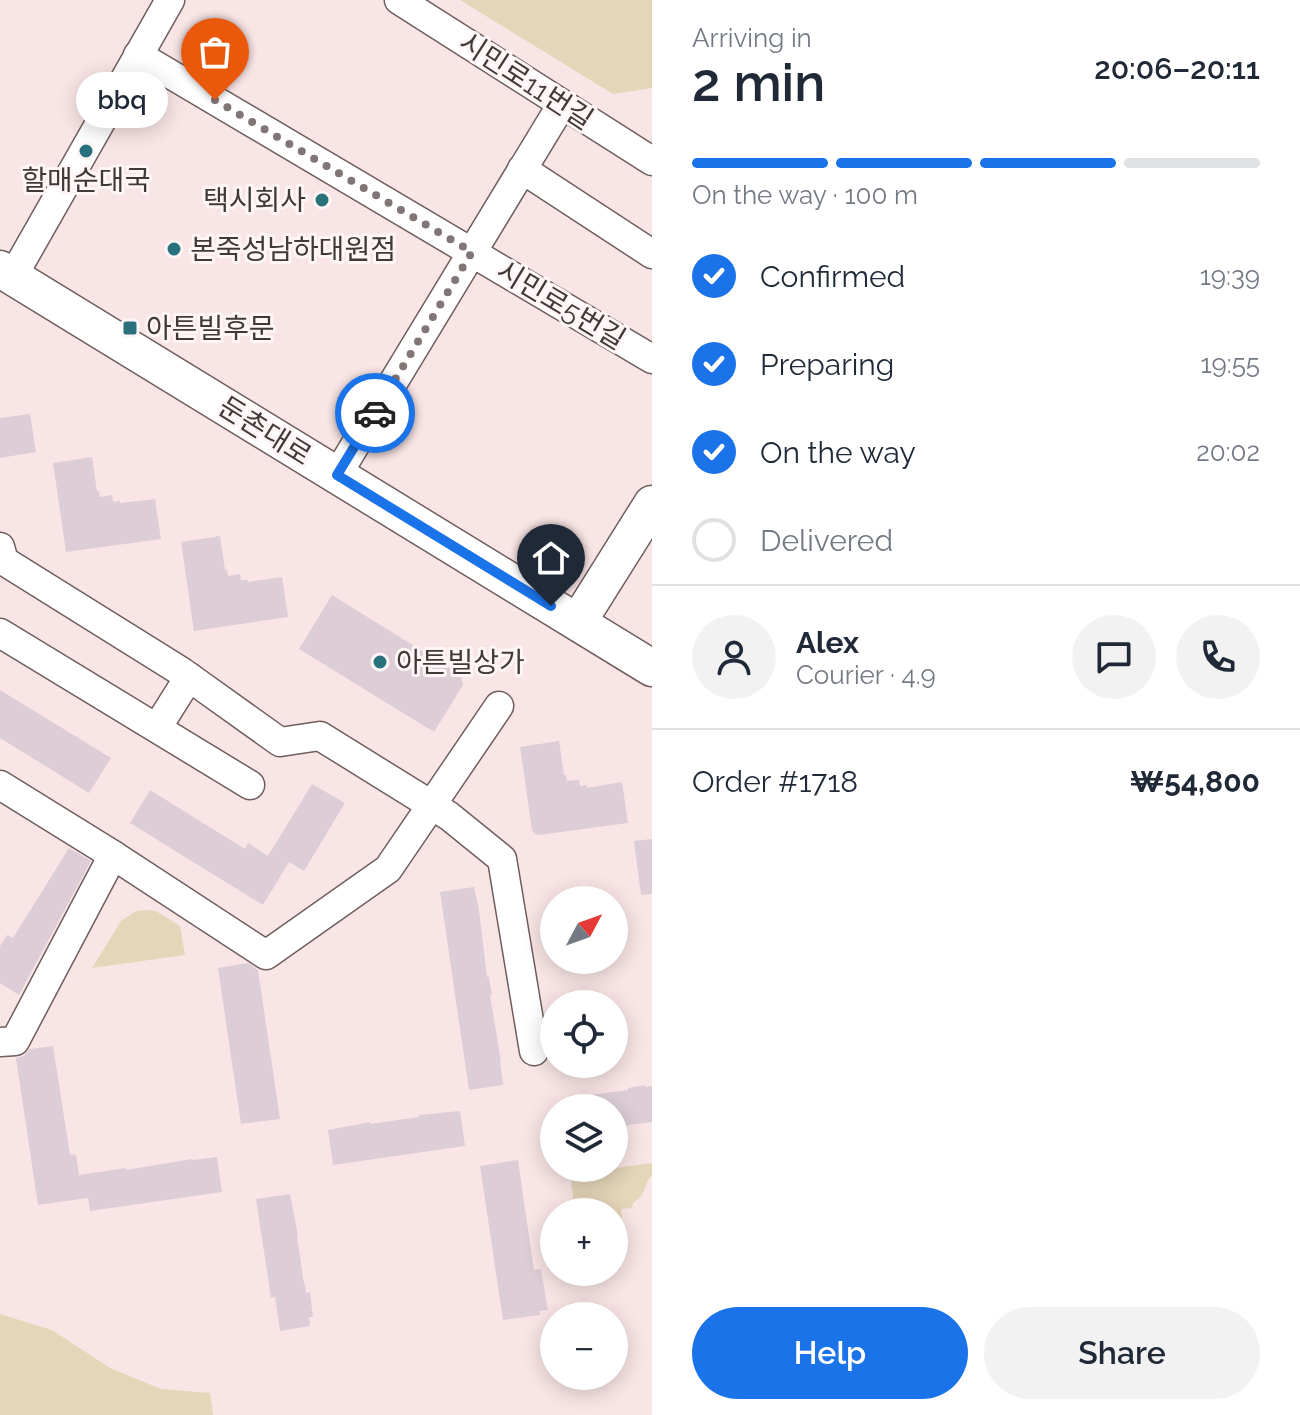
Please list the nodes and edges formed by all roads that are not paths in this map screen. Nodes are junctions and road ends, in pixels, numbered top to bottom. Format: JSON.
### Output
{"nodes":[{"id":1,"x":170,"y":0,"type":"edge"},
{"id":2,"x":399,"y":0,"type":"edge"},
{"id":3,"x":138,"y":55,"type":"junction"},
{"id":4,"x":562,"y":104,"type":"junction"},
{"id":5,"x":652,"y":161,"type":"edge"},
{"id":6,"x":522,"y":169,"type":"junction"},
{"id":7,"x":472,"y":252,"type":"junction"},
{"id":8,"x":652,"y":254,"type":"edge"},
{"id":9,"x":7,"y":273,"type":"edge"},
{"id":10,"x":652,"y":359,"type":"edge"},
{"id":11,"x":337,"y":475,"type":"junction"},
{"id":12,"x":652,"y":504,"type":"edge"},
{"id":13,"x":0,"y":547,"type":"edge"},
{"id":14,"x":578,"y":622,"type":"junction"},
{"id":15,"x":0,"y":633,"type":"edge"},
{"id":16,"x":652,"y":668,"type":"edge"},
{"id":17,"x":189,"y":677,"type":"junction"},
{"id":18,"x":499,"y":706,"type":"dead end"},
{"id":19,"x":157,"y":728,"type":"junction"},
{"id":20,"x":0,"y":785,"type":"edge"},
{"id":21,"x":250,"y":785,"type":"dead end"},
{"id":22,"x":431,"y":805,"type":"junction"},
{"id":23,"x":113,"y":855,"type":"junction"},
{"id":24,"x":0,"y":1042,"type":"edge"},
{"id":25,"x":534,"y":1051,"type":"dead end"}],
"edges":[{"from":1,"to":3,"type":"street"},
{"from":2,"to":4,"type":"street","name":"시민로11번길"},
{"from":3,"to":7,"type":"street","name":"시민로5번길"},
{"from":3,"to":9,"type":"street"},
{"from":4,"to":5,"type":"street","name":"시민로11번길"},
{"from":4,"to":6,"type":"street"},
{"from":6,"to":7,"type":"street"},
{"from":6,"to":8,"type":"street"},
{"from":7,"to":10,"type":"street","name":"시민로5번길"},
{"from":7,"to":11,"type":"street"},
{"from":9,"to":11,"type":"main road","name":"둔촌대로"},
{"from":11,"to":14,"type":"main road","name":"둔촌대로"},
{"from":12,"to":14,"type":"main road"},
{"from":13,"to":17,"type":"street"},
{"from":14,"to":16,"type":"main road","name":"둔촌대로"},
{"from":15,"to":19,"type":"street"},
{"from":17,"to":19,"type":"street"},
{"from":17,"to":22,"type":"street"},
{"from":18,"to":22,"type":"street"},
{"from":19,"to":21,"type":"street"},
{"from":20,"to":23,"type":"street"},
{"from":22,"to":23,"type":"street"},
{"from":22,"to":25,"type":"street"},
{"from":23,"to":24,"type":"street"}]}
